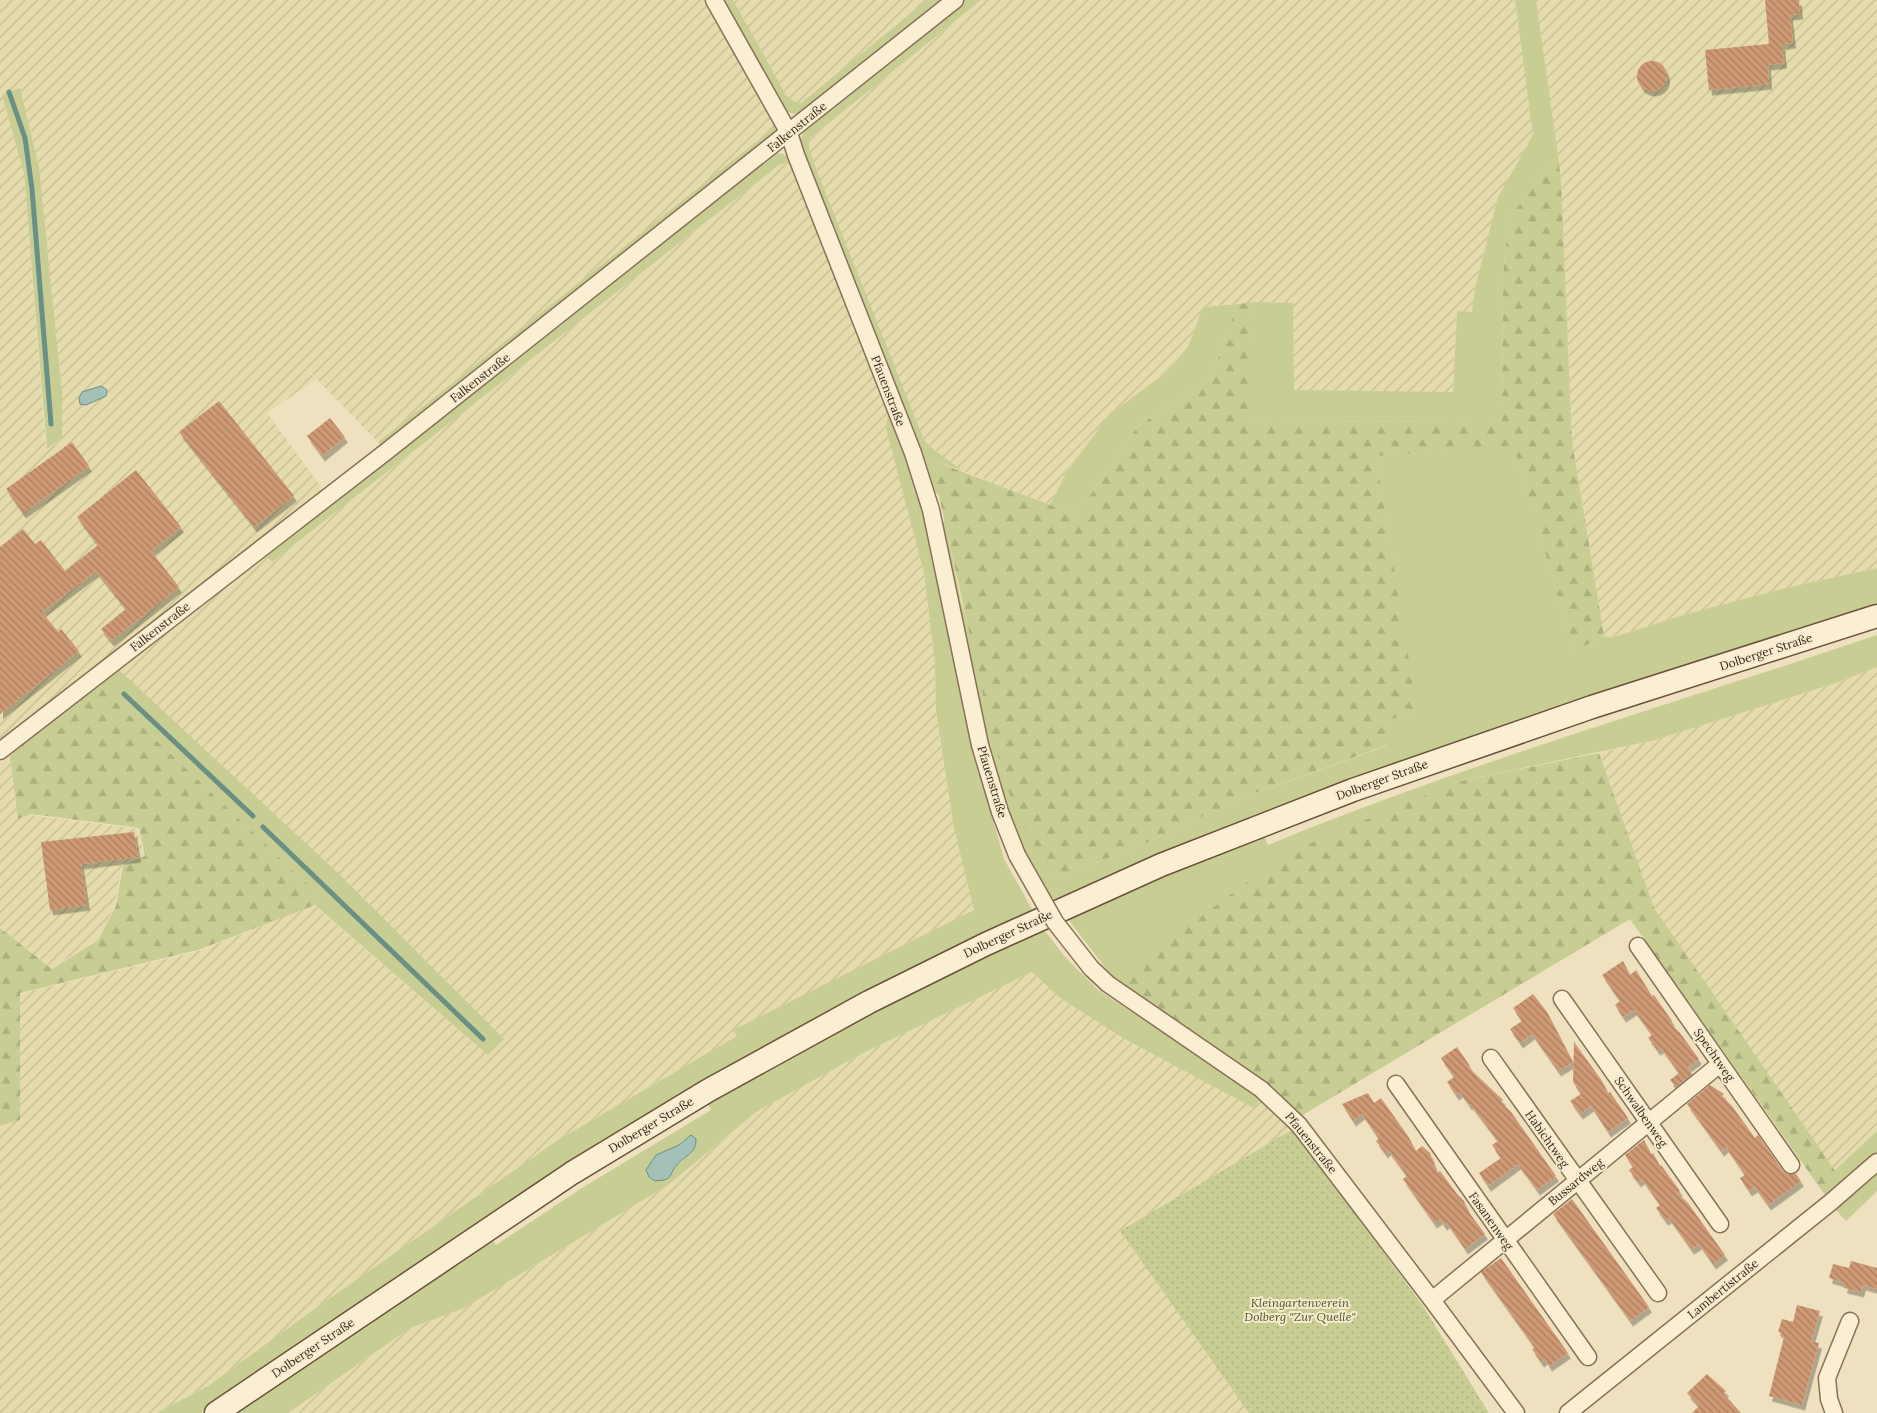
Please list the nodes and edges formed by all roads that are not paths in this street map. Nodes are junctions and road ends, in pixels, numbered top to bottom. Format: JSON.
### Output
{"nodes":[{"id":1,"x":714,"y":0,"type":"edge"},
{"id":2,"x":955,"y":0,"type":"edge"},
{"id":3,"x":789,"y":133,"type":"junction"},
{"id":4,"x":1877,"y":616,"type":"edge"},
{"id":5,"x":0,"y":751,"type":"edge"},
{"id":6,"x":1638,"y":946,"type":"dead end"},
{"id":7,"x":1562,"y":999,"type":"dead end"},
{"id":8,"x":1491,"y":1058,"type":"dead end"},
{"id":9,"x":1720,"y":1064,"type":"junction"},
{"id":10,"x":1396,"y":1084,"type":"dead end"},
{"id":11,"x":1649,"y":1122,"type":"junction"},
{"id":12,"x":1877,"y":1162,"type":"edge"},
{"id":13,"x":1791,"y":1165,"type":"dead end"},
{"id":14,"x":1577,"y":1181,"type":"junction"},
{"id":15,"x":1720,"y":1224,"type":"dead end"},
{"id":16,"x":1504,"y":1240,"type":"junction"},
{"id":17,"x":1658,"y":1293,"type":"dead end"},
{"id":18,"x":1432,"y":1300,"type":"junction"},
{"id":19,"x":1850,"y":1321,"type":"dead end"},
{"id":20,"x":1588,"y":1357,"type":"dead end"},
{"id":21,"x":216,"y":1413,"type":"edge"},
{"id":22,"x":1516,"y":1413,"type":"edge"},
{"id":23,"x":1568,"y":1413,"type":"edge"},
{"id":24,"x":1834,"y":1413,"type":"edge"}],
"edges":[{"from":1,"to":3,"type":"street","name":"Pfauenstraße"},
{"from":2,"to":3,"type":"street","name":"Falkenstraße"},
{"from":3,"to":5,"type":"street","name":"Falkenstraße"},
{"from":3,"to":18,"type":"street","name":"Pfauenstraße","bridge":true},
{"from":4,"to":21,"type":"main road","name":"Dolberger Straße"},
{"from":6,"to":9,"type":"street","name":"Spechtweg"},
{"from":7,"to":11,"type":"street","name":"Schwalbenweg"},
{"from":8,"to":14,"type":"street","name":"Habichtweg"},
{"from":9,"to":11,"type":"street","name":"Bussardweg"},
{"from":9,"to":13,"type":"street","name":"Spechtweg"},
{"from":10,"to":16,"type":"street","name":"Fasanenweg"},
{"from":11,"to":14,"type":"street","name":"Bussardweg"},
{"from":11,"to":15,"type":"street","name":"Schwalbenweg"},
{"from":12,"to":23,"type":"street","name":"Lambertistraße"},
{"from":14,"to":16,"type":"street","name":"Bussardweg"},
{"from":14,"to":17,"type":"street","name":"Habichtweg"},
{"from":16,"to":18,"type":"street","name":"Bussardweg"},
{"from":16,"to":20,"type":"street","name":"Fasanenweg"},
{"from":18,"to":22,"type":"street","name":"Pfauenstraße"},
{"from":19,"to":24,"type":"street"}]}
